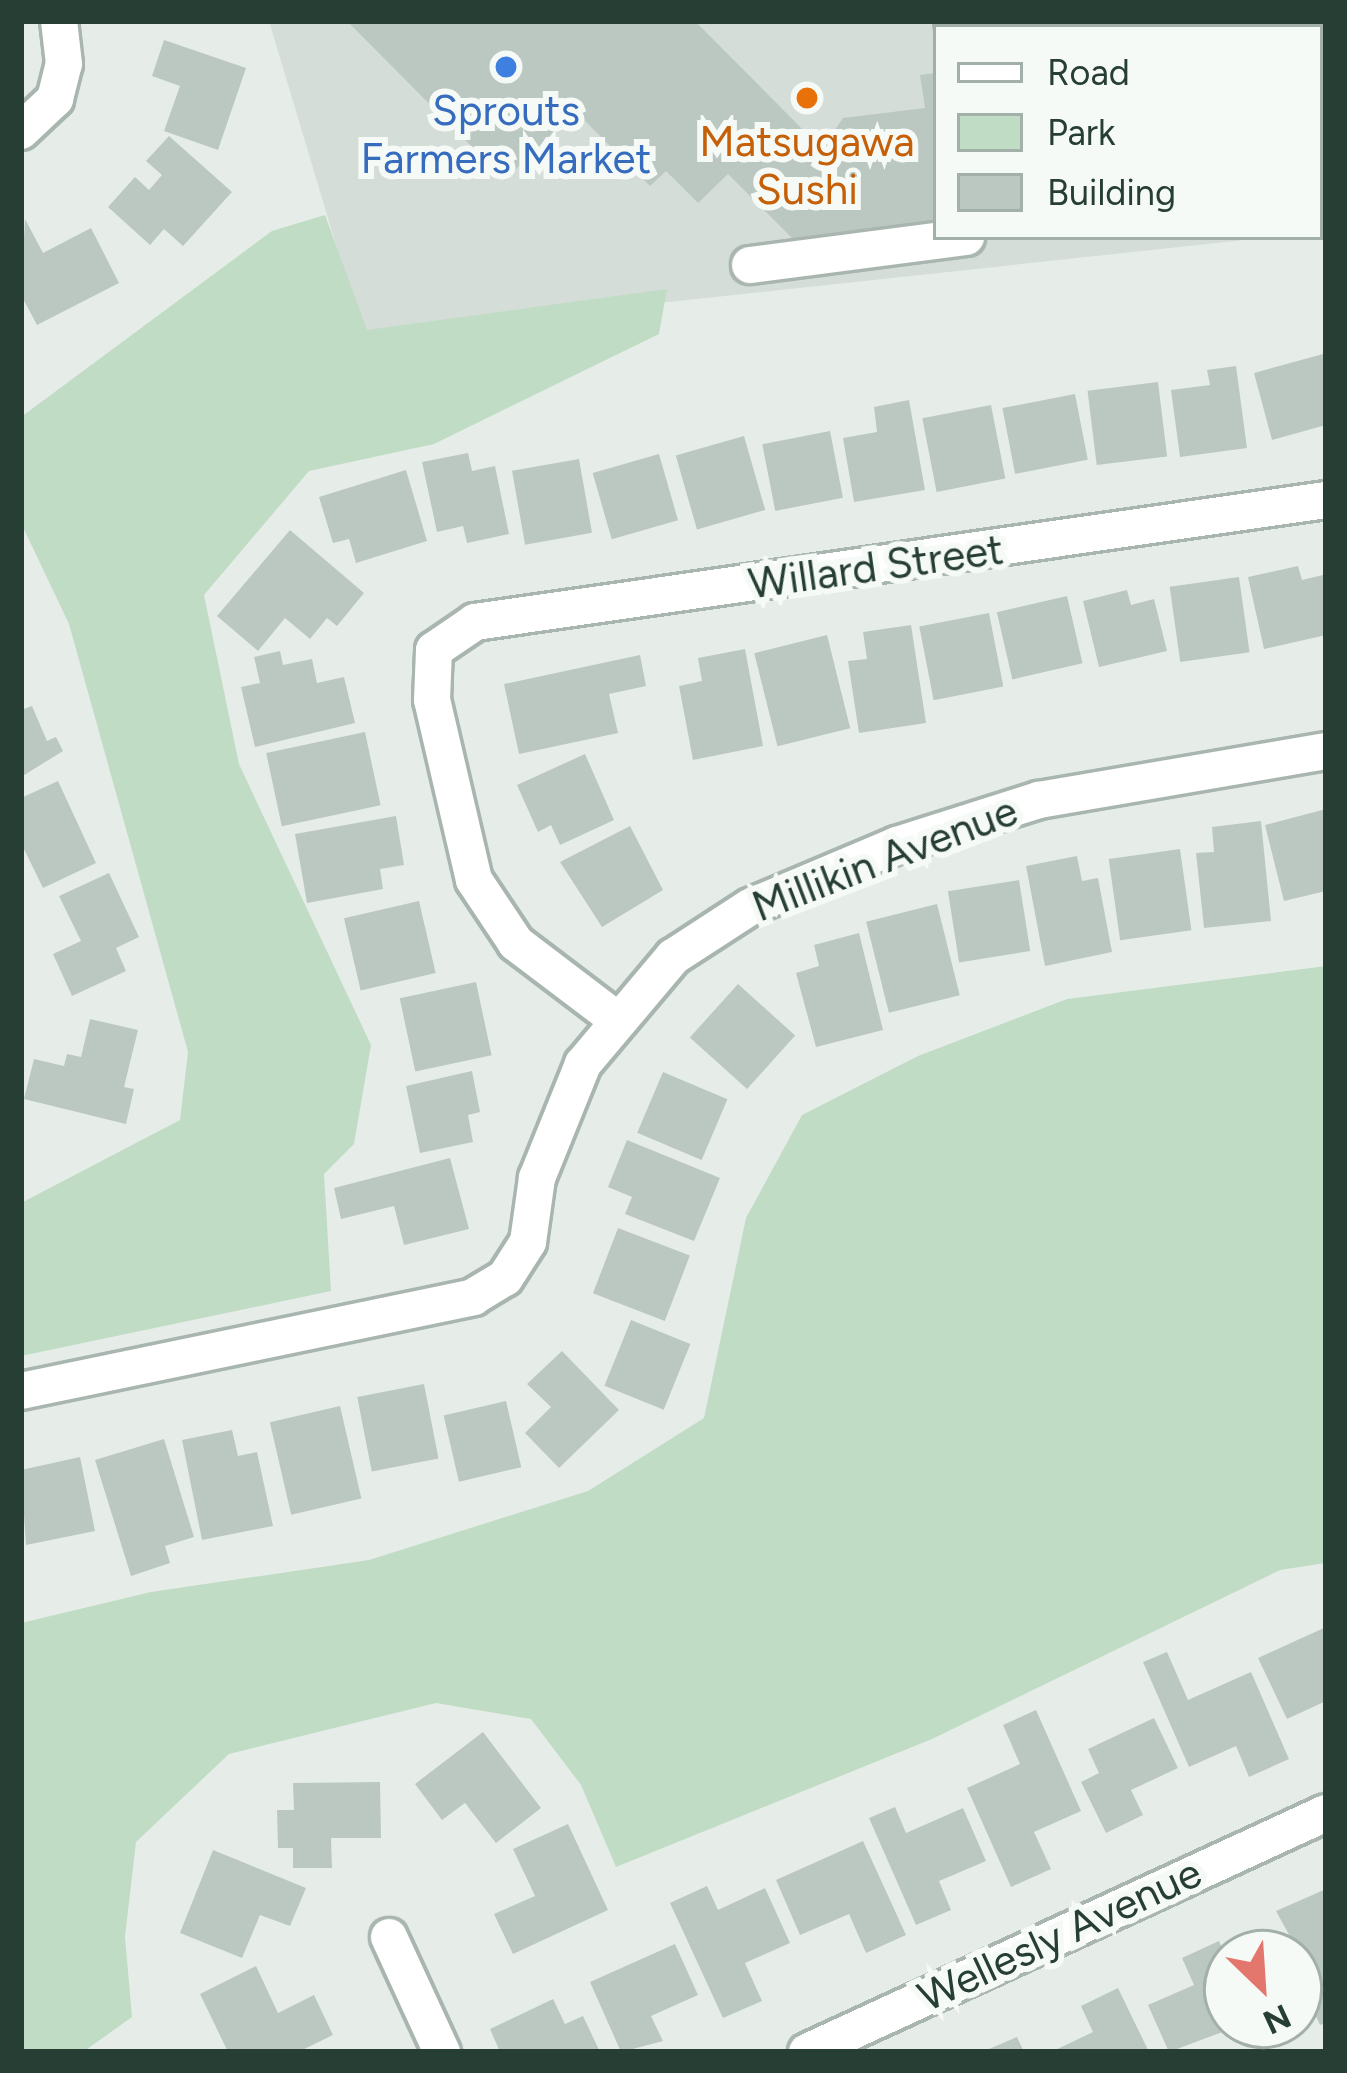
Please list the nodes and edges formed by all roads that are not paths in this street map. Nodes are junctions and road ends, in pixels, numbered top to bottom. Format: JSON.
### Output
{"nodes":[{"id":1,"x":59,"y":21,"type":"edge"},
{"id":2,"x":21,"y":131,"type":"edge"},
{"id":3,"x":943,"y":240,"type":"edge"},
{"id":4,"x":750,"y":265,"type":"dead end"},
{"id":5,"x":1326,"y":500,"type":"edge"},
{"id":6,"x":1326,"y":751,"type":"edge"},
{"id":7,"x":616,"y":1019,"type":"junction"},
{"id":8,"x":21,"y":1391,"type":"edge"},
{"id":9,"x":1319,"y":1816,"type":"edge"},
{"id":10,"x":389,"y":1937,"type":"dead end"},
{"id":11,"x":442,"y":2052,"type":"edge"},
{"id":12,"x":807,"y":2052,"type":"edge"}],
"edges":[{"from":1,"to":2,"type":"street"},
{"from":3,"to":4,"type":"street"},
{"from":5,"to":7,"type":"street","name":"Willard Street"},
{"from":6,"to":7,"type":"street","name":"Millikin Avenue"},
{"from":7,"to":8,"type":"street","name":"Millikin Avenue"},
{"from":9,"to":12,"type":"street","name":"Wellesly Avenue"},
{"from":10,"to":11,"type":"street"}]}
